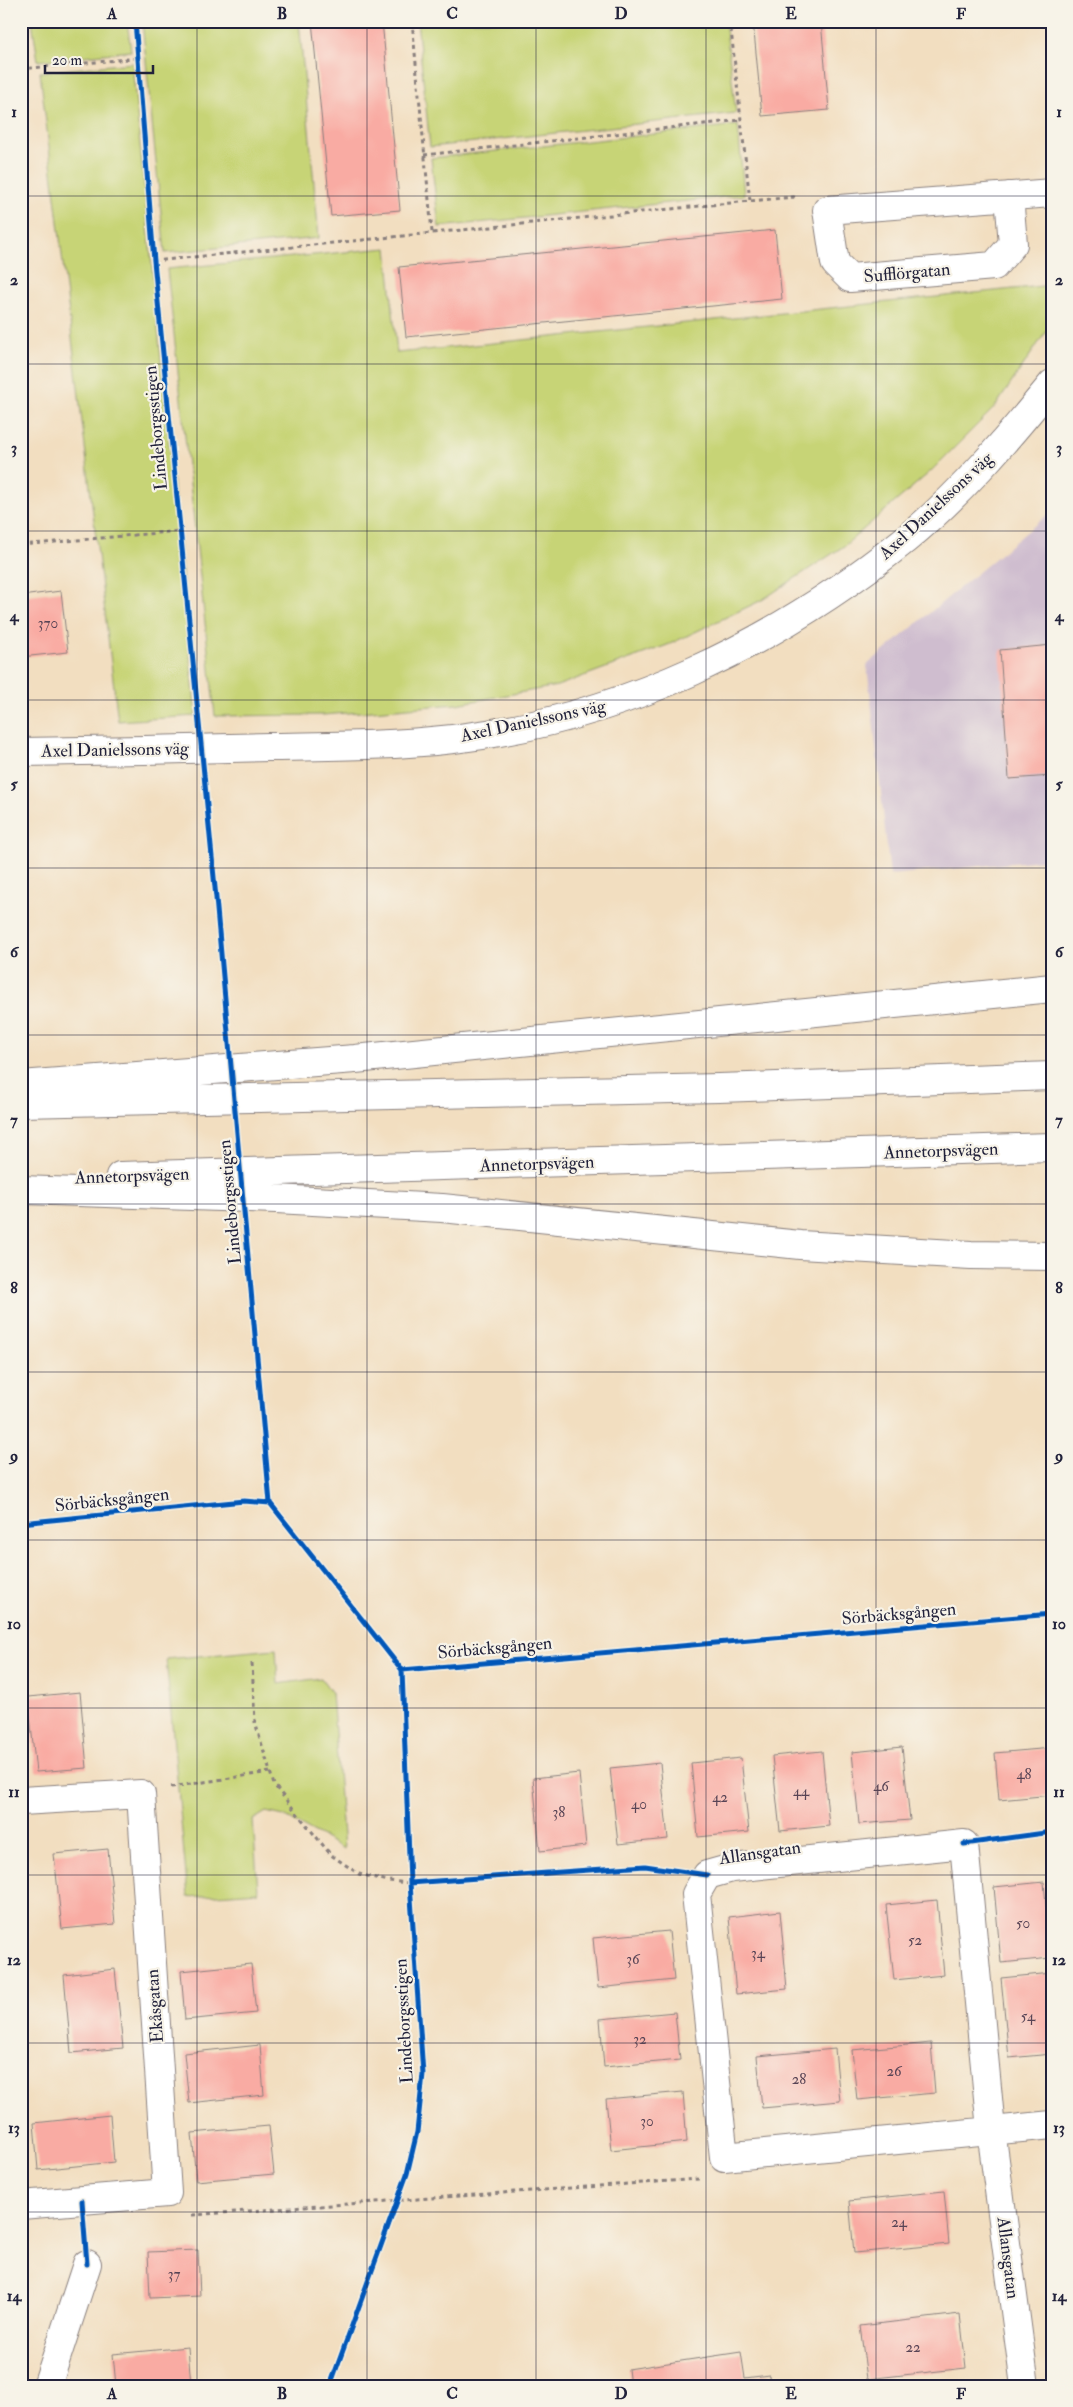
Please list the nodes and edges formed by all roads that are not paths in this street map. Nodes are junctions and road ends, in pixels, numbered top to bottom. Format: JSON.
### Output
{"nodes":[{"id":1,"x":1052,"y":193,"type":"edge"},
{"id":2,"x":1008,"y":196,"type":"junction"},
{"id":3,"x":1052,"y":384,"type":"edge"},
{"id":4,"x":21,"y":752,"type":"edge"},
{"id":5,"x":1052,"y":988,"type":"edge"},
{"id":6,"x":1052,"y":1076,"type":"edge"},
{"id":7,"x":21,"y":1086,"type":"edge"},
{"id":8,"x":21,"y":1103,"type":"edge"},
{"id":9,"x":1052,"y":1147,"type":"edge"},
{"id":10,"x":21,"y":1179,"type":"edge"},
{"id":11,"x":21,"y":1190,"type":"edge"},
{"id":12,"x":1052,"y":1256,"type":"edge"},
{"id":13,"x":21,"y":1801,"type":"edge"},
{"id":14,"x":1052,"y":2125,"type":"edge"},
{"id":15,"x":991,"y":2130,"type":"junction"},
{"id":16,"x":21,"y":2206,"type":"edge"},
{"id":17,"x":87,"y":2264,"type":"dead end"},
{"id":18,"x":47,"y":2386,"type":"edge"},
{"id":19,"x":1024,"y":2386,"type":"edge"}],
"edges":[{"from":1,"to":2,"type":"main road"},
{"from":2,"to":2,"type":"main road","name":"Sufflörgatan"},
{"from":3,"to":4,"type":"main road","name":"Axel Danielssons väg"},
{"from":5,"to":7,"type":"main road"},
{"from":6,"to":8,"type":"main road"},
{"from":9,"to":10,"type":"main road","name":"Annetorpsvägen"},
{"from":11,"to":12,"type":"main road"},
{"from":13,"to":16,"type":"main road","name":"Ekåsgatan"},
{"from":14,"to":15,"type":"main road"},
{"from":15,"to":15,"type":"main road","name":"Allansgatan"},
{"from":15,"to":19,"type":"main road","name":"Allansgatan"},
{"from":17,"to":18,"type":"main road"}]}
